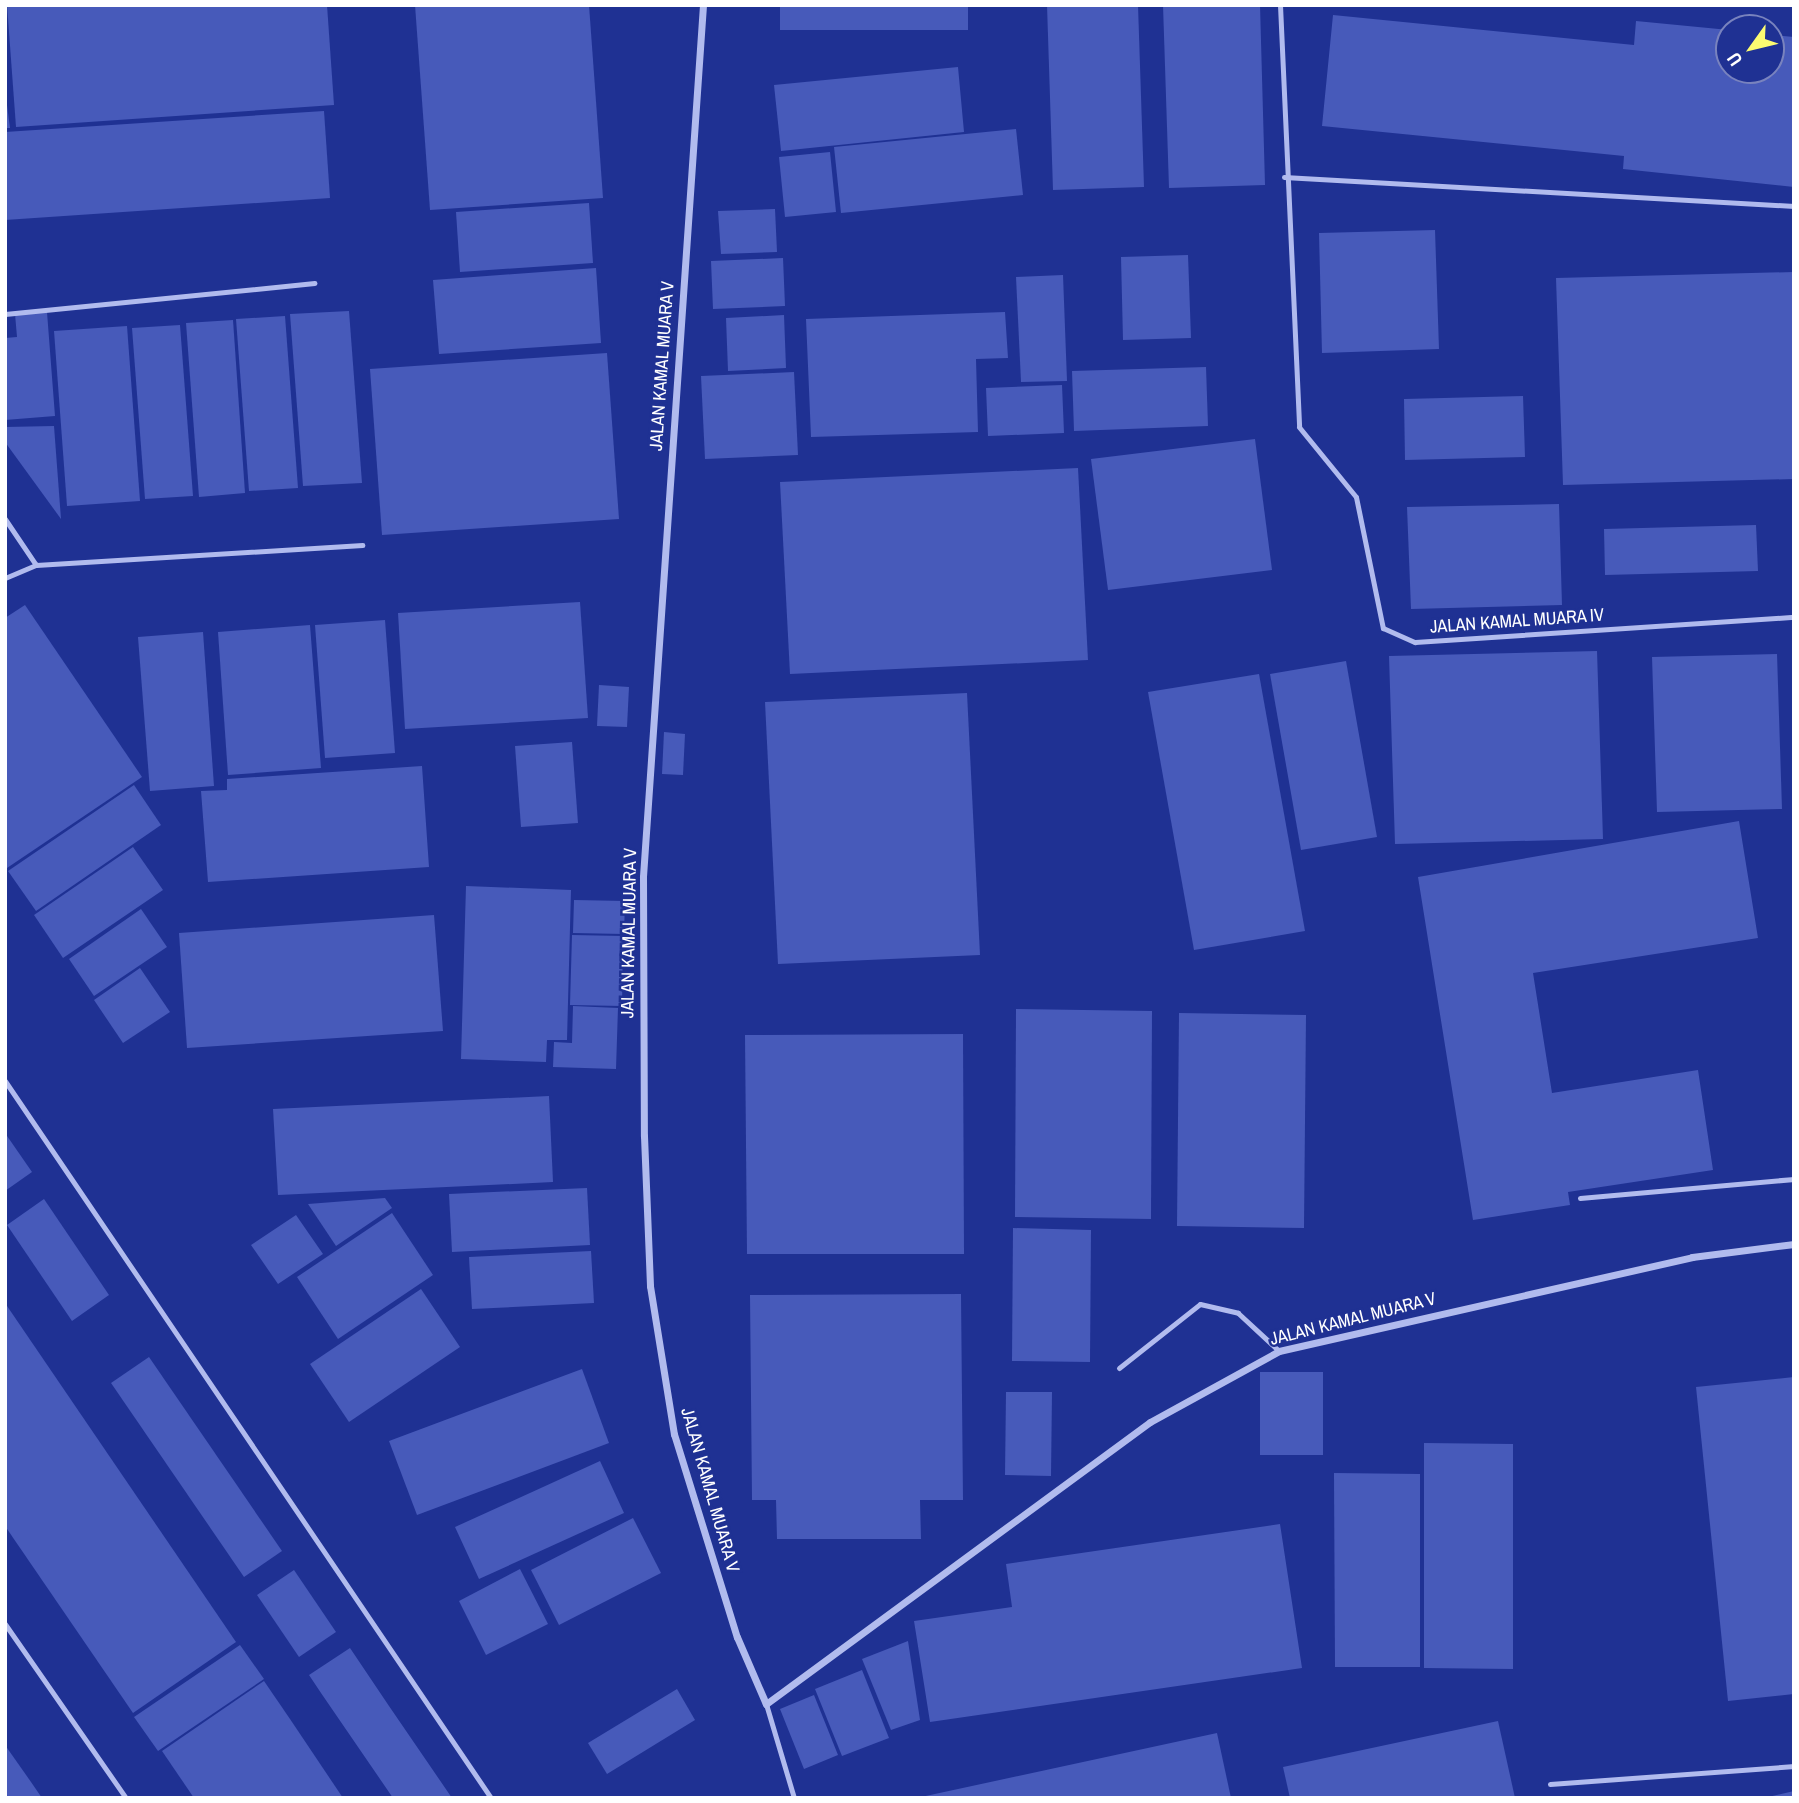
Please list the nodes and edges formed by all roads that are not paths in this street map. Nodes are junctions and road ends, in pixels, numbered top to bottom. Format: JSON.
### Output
{"nodes":[{"id":1,"x":703,"y":5,"type":"edge"},
{"id":2,"x":1280,"y":5,"type":"edge"},
{"id":3,"x":1284,"y":177,"type":"junction"},
{"id":4,"x":1794,"y":206,"type":"edge"},
{"id":5,"x":314,"y":283,"type":"dead end"},
{"id":6,"x":5,"y":314,"type":"edge"},
{"id":7,"x":5,"y":519,"type":"edge"},
{"id":8,"x":362,"y":545,"type":"dead end"},
{"id":9,"x":36,"y":565,"type":"junction"},
{"id":10,"x":5,"y":578,"type":"edge"},
{"id":11,"x":1794,"y":617,"type":"edge"},
{"id":12,"x":5,"y":1081,"type":"edge"},
{"id":13,"x":1794,"y":1179,"type":"edge"},
{"id":14,"x":1580,"y":1198,"type":"dead end"},
{"id":15,"x":1794,"y":1244,"type":"edge"},
{"id":16,"x":1279,"y":1351,"type":"junction"},
{"id":17,"x":1119,"y":1368,"type":"dead end"},
{"id":18,"x":5,"y":1624,"type":"edge"},
{"id":19,"x":766,"y":1703,"type":"junction"},
{"id":20,"x":1794,"y":1766,"type":"edge"},
{"id":21,"x":1550,"y":1784,"type":"dead end"},
{"id":22,"x":126,"y":1798,"type":"edge"},
{"id":23,"x":491,"y":1798,"type":"edge"},
{"id":24,"x":794,"y":1798,"type":"edge"}],
"edges":[{"from":1,"to":19,"type":"street","name":"JALAN KAMAL MUARA V"},
{"from":2,"to":3,"type":"lane"},
{"from":3,"to":4,"type":"lane"},
{"from":3,"to":11,"type":"lane","name":"JALAN KAMAL MUARA IV"},
{"from":5,"to":6,"type":"lane"},
{"from":7,"to":9,"type":"lane"},
{"from":8,"to":9,"type":"lane"},
{"from":9,"to":10,"type":"lane"},
{"from":12,"to":23,"type":"lane"},
{"from":13,"to":14,"type":"lane"},
{"from":15,"to":16,"type":"street","name":"JALAN KAMAL MUARA V"},
{"from":16,"to":17,"type":"lane"},
{"from":16,"to":19,"type":"street","name":"JALAN KAMAL MUARA V"},
{"from":18,"to":22,"type":"lane"},
{"from":19,"to":24,"type":"lane"},
{"from":20,"to":21,"type":"lane"}]}
